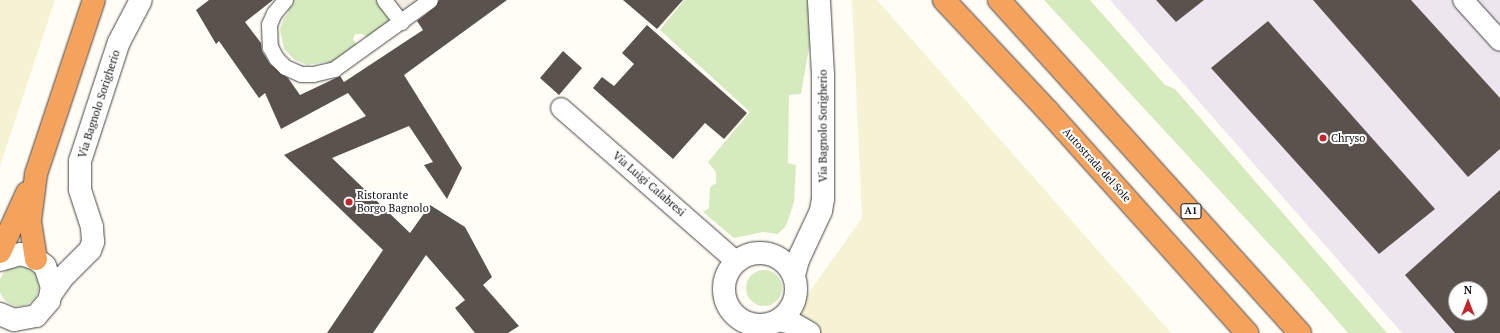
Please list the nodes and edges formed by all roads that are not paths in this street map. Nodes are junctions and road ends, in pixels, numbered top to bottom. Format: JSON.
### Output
{"nodes":[{"id":1,"x":94,"y":0,"type":"edge"},
{"id":2,"x":142,"y":0,"type":"edge"},
{"id":3,"x":285,"y":0,"type":"edge"},
{"id":4,"x":384,"y":0,"type":"edge"},
{"id":5,"x":430,"y":0,"type":"edge"},
{"id":6,"x":819,"y":0,"type":"edge"},
{"id":7,"x":944,"y":0,"type":"edge"},
{"id":8,"x":999,"y":0,"type":"edge"},
{"id":9,"x":1463,"y":0,"type":"edge"},
{"id":10,"x":400,"y":22,"type":"junction"},
{"id":11,"x":1500,"y":41,"type":"edge"},
{"id":12,"x":561,"y":108,"type":"dead end"},
{"id":13,"x":36,"y":174,"type":"junction"},
{"id":14,"x":803,"y":248,"type":"junction"},
{"id":15,"x":0,"y":252,"type":"edge"},
{"id":16,"x":772,"y":254,"type":"junction"},
{"id":17,"x":84,"y":256,"type":"junction"},
{"id":18,"x":0,"y":260,"type":"edge"},
{"id":19,"x":38,"y":260,"type":"junction"},
{"id":20,"x":736,"y":261,"type":"junction"},
{"id":21,"x":794,"y":275,"type":"junction"},
{"id":22,"x":51,"y":294,"type":"junction"},
{"id":23,"x":795,"y":301,"type":"junction"},
{"id":24,"x":0,"y":314,"type":"edge"},
{"id":25,"x":26,"y":320,"type":"junction"},
{"id":26,"x":779,"y":320,"type":"junction"},
{"id":27,"x":806,"y":331,"type":"edge"},
{"id":28,"x":5,"y":333,"type":"edge"},
{"id":29,"x":1247,"y":333,"type":"edge"},
{"id":30,"x":1300,"y":333,"type":"edge"}],
"edges":[{"from":1,"to":13,"type":"highway"},
{"from":2,"to":17,"type":"street","name":"Via Bagnolo Sorigherio"},
{"from":3,"to":10,"type":"street"},
{"from":4,"to":10,"type":"street"},
{"from":5,"to":10,"type":"street"},
{"from":6,"to":14,"type":"street","name":"Via Bagnolo Sorigherio"},
{"from":7,"to":29,"type":"highway","name":"Autostrada del Sole"},
{"from":8,"to":30,"type":"highway","number":"A1"},
{"from":9,"to":11,"type":"street"},
{"from":12,"to":20,"type":"street","name":"Via Luigi Calabresi"},
{"from":13,"to":15,"type":"highway"},
{"from":13,"to":19,"type":"highway"},
{"from":14,"to":16,"type":"street"},
{"from":14,"to":21,"type":"street","name":"Via Bagnolo Sorigherio"},
{"from":16,"to":20,"type":"street"},
{"from":16,"to":21,"type":"street"},
{"from":17,"to":19,"type":"street"},
{"from":17,"to":22,"type":"street","name":"Via Bagnolo Sorigherio"},
{"from":18,"to":19,"type":"street"},
{"from":19,"to":22,"type":"street"},
{"from":20,"to":26,"type":"street"},
{"from":21,"to":23,"type":"street"},
{"from":22,"to":25,"type":"street","name":"Via Bagnolo Sorigherio"},
{"from":23,"to":26,"type":"street"},
{"from":23,"to":27,"type":"street"},
{"from":24,"to":25,"type":"street"},
{"from":25,"to":28,"type":"street","name":"Via Bagnolo Sorigherio"},
{"from":26,"to":27,"type":"street"}]}
